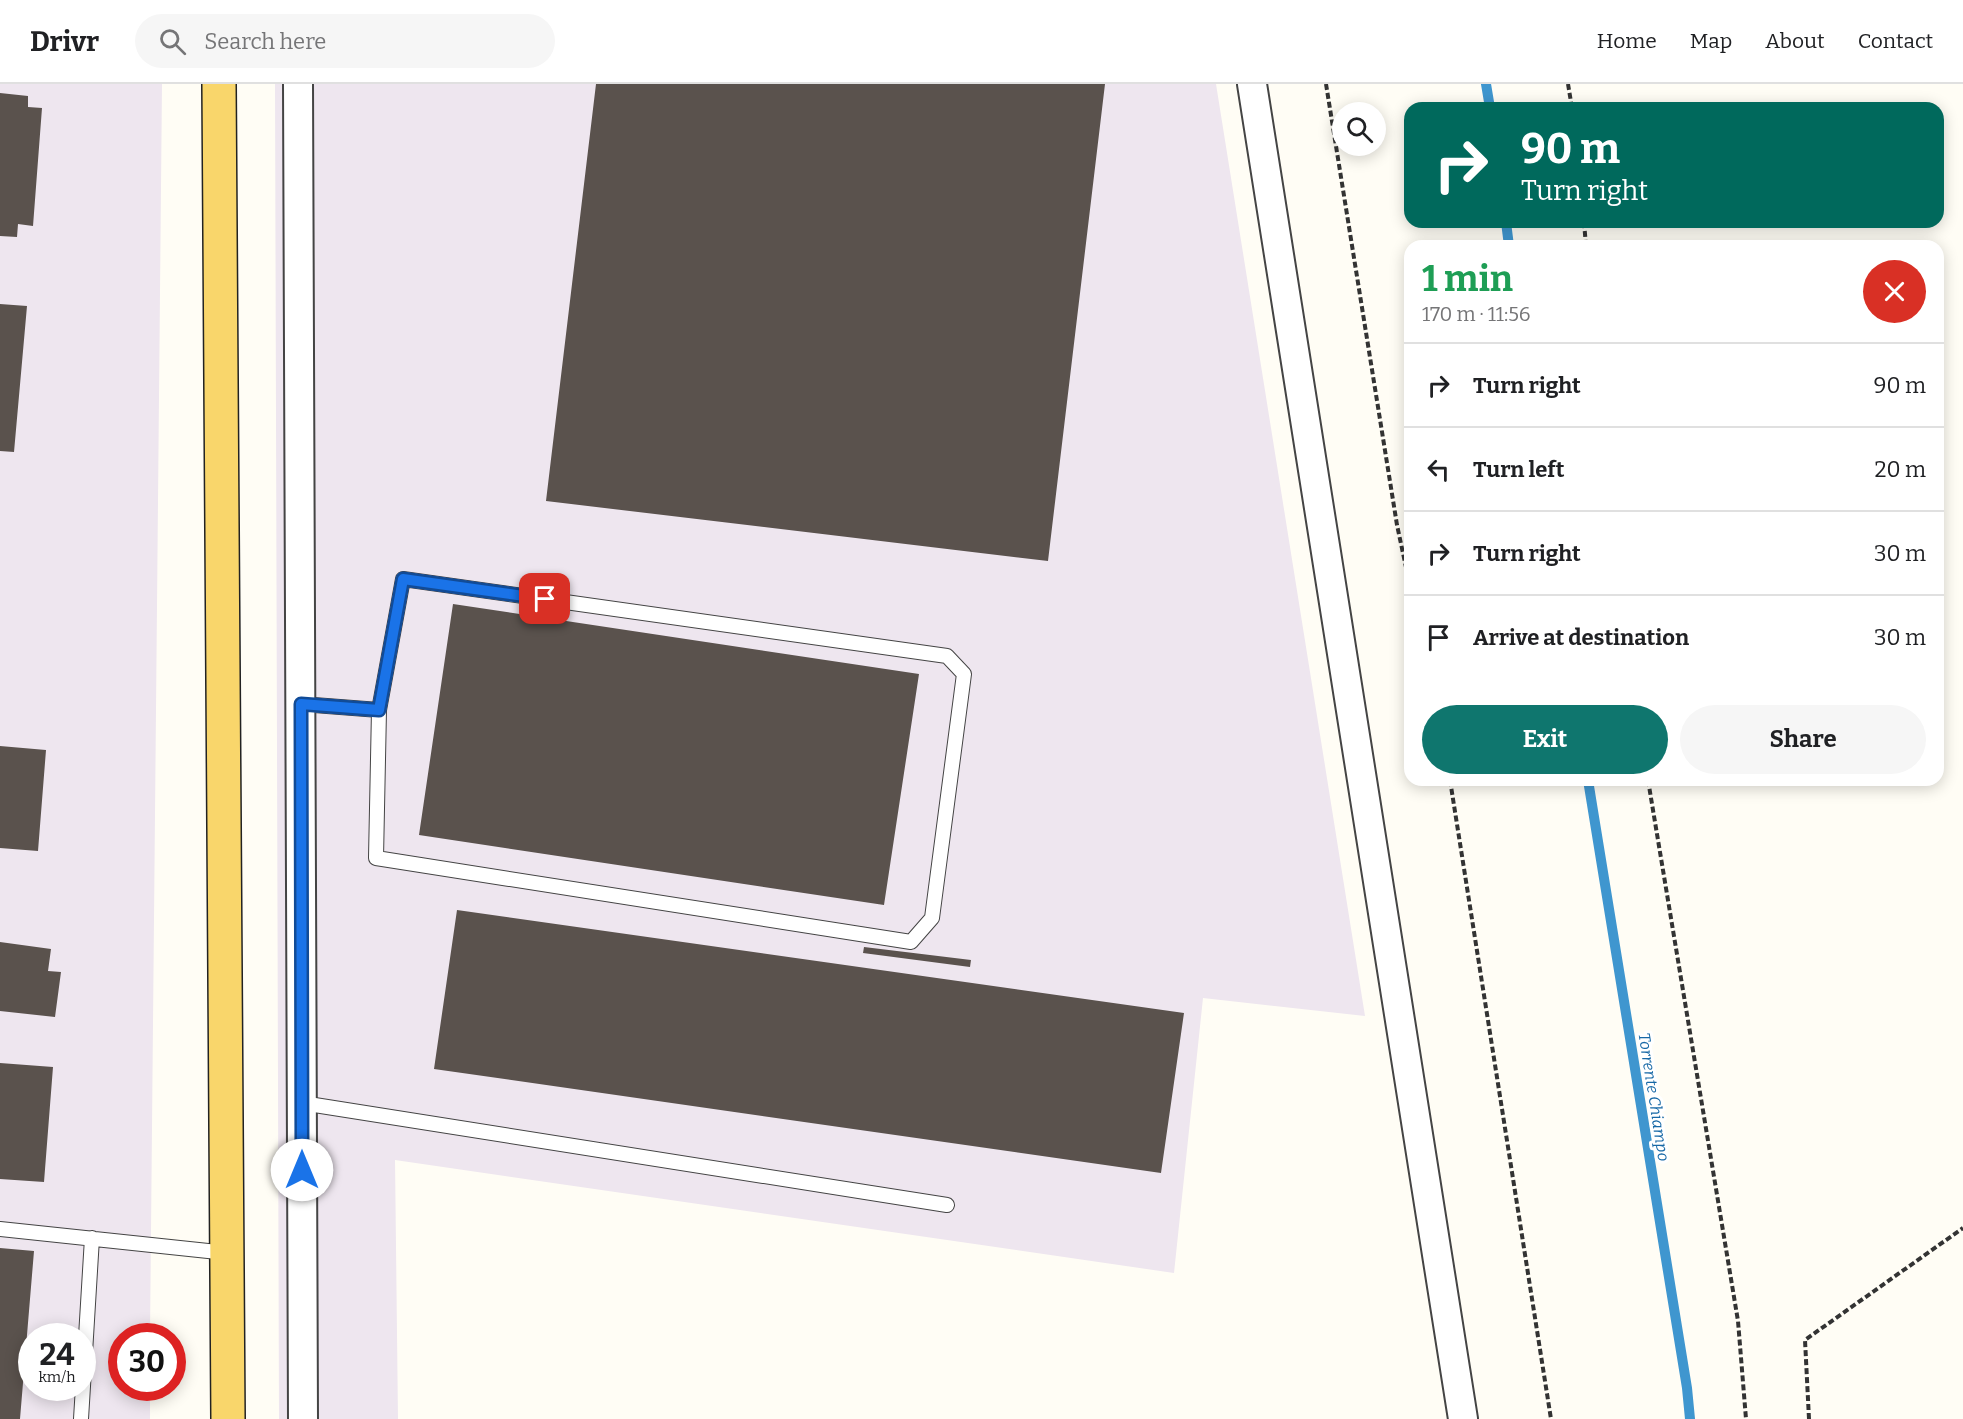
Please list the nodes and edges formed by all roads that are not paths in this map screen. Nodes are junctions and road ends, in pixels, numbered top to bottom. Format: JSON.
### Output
{"nodes":[{"id":1,"x":219,"y":84,"type":"edge"},
{"id":2,"x":298,"y":84,"type":"edge"},
{"id":3,"x":1252,"y":84,"type":"edge"},
{"id":4,"x":301,"y":704,"type":"junction"},
{"id":5,"x":379,"y":710,"type":"junction"},
{"id":6,"x":302,"y":1103,"type":"junction"},
{"id":7,"x":947,"y":1205,"type":"dead end"},
{"id":8,"x":0,"y":1228,"type":"edge"},
{"id":9,"x":92,"y":1238,"type":"junction"},
{"id":10,"x":226,"y":1252,"type":"junction"},
{"id":11,"x":81,"y":1419,"type":"edge"},
{"id":12,"x":228,"y":1419,"type":"edge"},
{"id":13,"x":303,"y":1419,"type":"edge"},
{"id":14,"x":1463,"y":1419,"type":"edge"}],
"edges":[{"from":1,"to":10,"type":"main road"},
{"from":2,"to":4,"type":"street"},
{"from":3,"to":14,"type":"street"},
{"from":4,"to":5,"type":"lane"},
{"from":4,"to":6,"type":"street"},
{"from":5,"to":5,"type":"lane"},
{"from":6,"to":7,"type":"lane"},
{"from":6,"to":13,"type":"street"},
{"from":8,"to":9,"type":"lane"},
{"from":9,"to":10,"type":"lane"},
{"from":9,"to":11,"type":"lane"},
{"from":10,"to":12,"type":"main road"}]}
